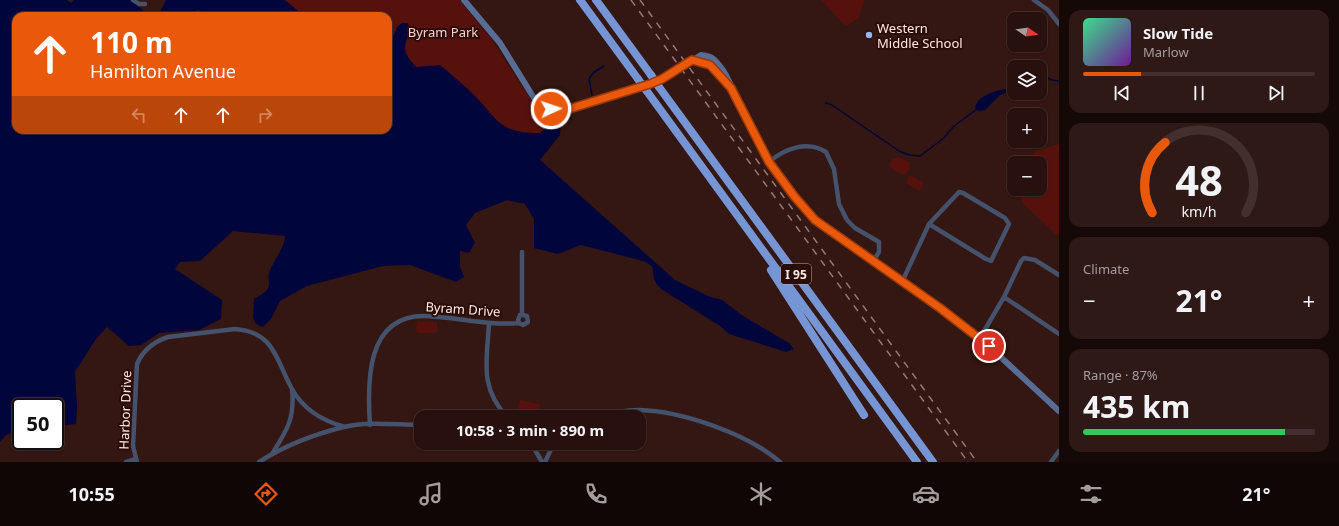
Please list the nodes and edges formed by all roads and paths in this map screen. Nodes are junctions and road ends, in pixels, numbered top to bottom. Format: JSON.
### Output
{"nodes":[{"id":1,"x":133,"y":0,"type":"edge"},
{"id":2,"x":464,"y":0,"type":"edge"},
{"id":3,"x":580,"y":0,"type":"edge"},
{"id":4,"x":596,"y":0,"type":"edge"},
{"id":5,"x":1034,"y":0,"type":"edge"},
{"id":6,"x":145,"y":4,"type":"dead end"},
{"id":7,"x":1059,"y":24,"type":"edge"},
{"id":8,"x":769,"y":162,"type":"junction"},
{"id":9,"x":929,"y":224,"type":"junction"},
{"id":10,"x":744,"y":225,"type":"junction"},
{"id":11,"x":522,"y":252,"type":"dead end"},
{"id":12,"x":873,"y":261,"type":"junction"},
{"id":13,"x":1059,"y":275,"type":"edge"},
{"id":14,"x":902,"y":282,"type":"junction"},
{"id":15,"x":1004,"y":297,"type":"junction"},
{"id":16,"x":522,"y":315,"type":"junction"},
{"id":17,"x":489,"y":323,"type":"junction"},
{"id":18,"x":519,"y":323,"type":"junction"},
{"id":19,"x":1059,"y":334,"type":"edge"},
{"id":20,"x":980,"y":338,"type":"junction"},
{"id":21,"x":292,"y":389,"type":"junction"},
{"id":22,"x":502,"y":410,"type":"edge"},
{"id":23,"x":646,"y":411,"type":"edge"},
{"id":24,"x":1059,"y":411,"type":"edge"},
{"id":25,"x":864,"y":415,"type":"dead end"},
{"id":26,"x":370,"y":424,"type":"junction"},
{"id":27,"x":414,"y":425,"type":"edge"},
{"id":28,"x":345,"y":427,"type":"junction"},
{"id":29,"x":535,"y":450,"type":"edge"},
{"id":30,"x":550,"y":450,"type":"edge"},
{"id":31,"x":1059,"y":451,"type":"edge"},
{"id":32,"x":272,"y":454,"type":"junction"},
{"id":33,"x":137,"y":461,"type":"edge"},
{"id":34,"x":126,"y":462,"type":"edge"},
{"id":35,"x":259,"y":462,"type":"edge"},
{"id":36,"x":543,"y":462,"type":"edge"},
{"id":37,"x":780,"y":462,"type":"edge"},
{"id":38,"x":917,"y":462,"type":"edge"},
{"id":39,"x":933,"y":462,"type":"edge"},
{"id":40,"x":1051,"y":462,"type":"edge"}],
"edges":[{"from":1,"to":6,"type":"street"},
{"from":2,"to":8,"type":"main road"},
{"from":3,"to":10,"type":"highway","number":"I 95","bridge":true},
{"from":4,"to":39,"type":"highway","number":"I 95","bridge":true},
{"from":5,"to":7,"type":"street"},
{"from":8,"to":12,"type":"main road"},
{"from":8,"to":12,"type":"street"},
{"from":9,"to":9,"type":"street"},
{"from":9,"to":14,"type":"street"},
{"from":10,"to":25,"type":"highway"},
{"from":10,"to":38,"type":"highway","number":"I 95"},
{"from":11,"to":16,"type":"street"},
{"from":12,"to":14,"type":"main road"},
{"from":13,"to":15,"type":"street"},
{"from":14,"to":20,"type":"main road"},
{"from":15,"to":19,"type":"street"},
{"from":15,"to":20,"type":"street"},
{"from":16,"to":18,"type":"street","name":"Byram Drive"},
{"from":16,"to":18,"type":"street"},
{"from":17,"to":18,"type":"street","name":"Byram Drive"},
{"from":17,"to":22,"type":"street"},
{"from":17,"to":26,"type":"street","name":"Byram Drive"},
{"from":20,"to":24,"type":"main road"},
{"from":21,"to":28,"type":"street","name":"Harbor Drive"},
{"from":21,"to":32,"type":"street","name":"Harbor Drive"},
{"from":21,"to":33,"type":"street","name":"Harbor Drive"},
{"from":23,"to":37,"type":"street"},
{"from":26,"to":27,"type":"street"},
{"from":26,"to":28,"type":"street"},
{"from":28,"to":32,"type":"street"},
{"from":29,"to":36,"type":"street"},
{"from":30,"to":36,"type":"street"},
{"from":31,"to":40,"type":"street"},
{"from":32,"to":35,"type":"street"},
{"from":33,"to":34,"type":"street"}]}
